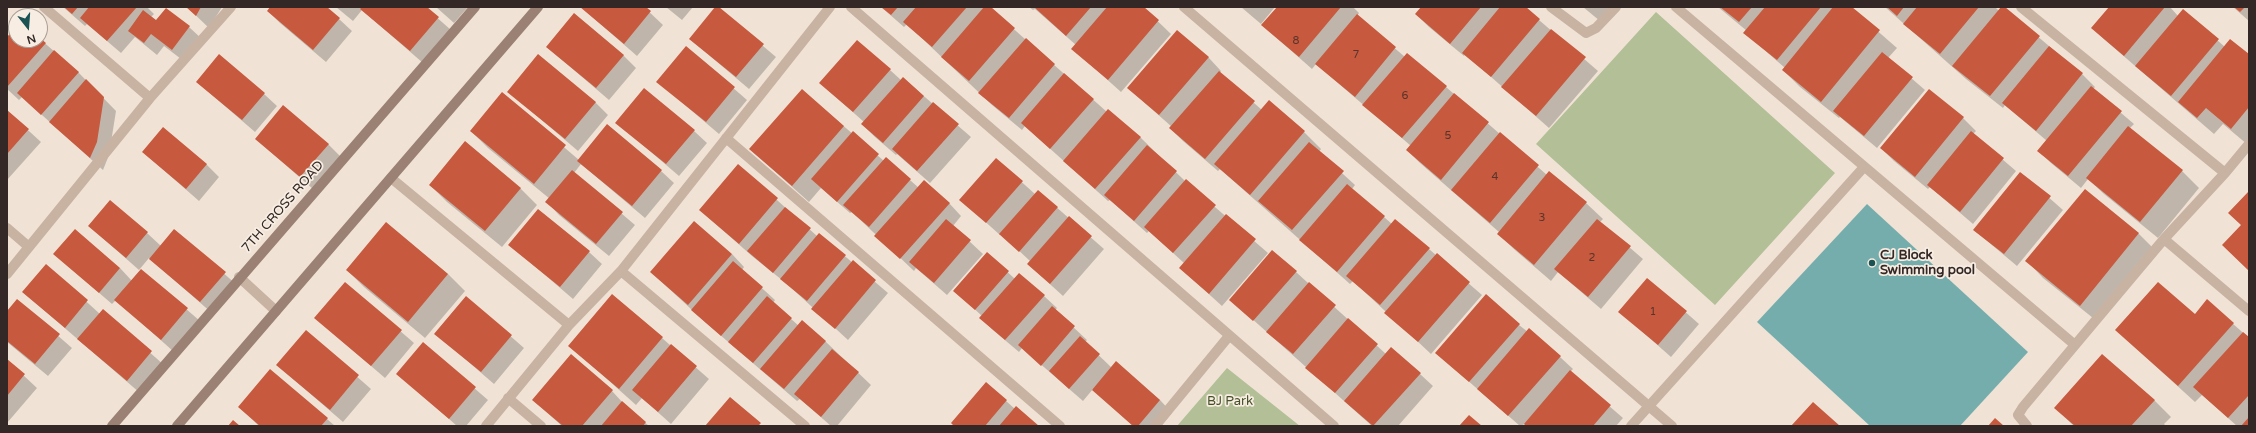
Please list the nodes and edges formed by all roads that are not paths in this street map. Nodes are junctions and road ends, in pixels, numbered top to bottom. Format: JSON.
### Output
{"nodes":[{"id":1,"x":44,"y":7,"type":"edge"},
{"id":2,"x":231,"y":7,"type":"edge"},
{"id":3,"x":475,"y":7,"type":"edge"},
{"id":4,"x":538,"y":7,"type":"edge"},
{"id":5,"x":830,"y":7,"type":"edge"},
{"id":6,"x":851,"y":7,"type":"edge"},
{"id":7,"x":1184,"y":7,"type":"edge"},
{"id":8,"x":1551,"y":7,"type":"edge"},
{"id":9,"x":1616,"y":7,"type":"edge"},
{"id":10,"x":1676,"y":7,"type":"edge"},
{"id":11,"x":2021,"y":7,"type":"edge"},
{"id":12,"x":150,"y":98,"type":"junction"},
{"id":13,"x":726,"y":138,"type":"junction"},
{"id":14,"x":2249,"y":144,"type":"edge"},
{"id":15,"x":1864,"y":167,"type":"junction"},
{"id":16,"x":2226,"y":173,"type":"junction"},
{"id":17,"x":391,"y":178,"type":"junction"},
{"id":18,"x":7,"y":228,"type":"edge"},
{"id":19,"x":2164,"y":239,"type":"junction"},
{"id":20,"x":29,"y":247,"type":"junction"},
{"id":21,"x":621,"y":271,"type":"junction"},
{"id":22,"x":7,"y":274,"type":"edge"},
{"id":23,"x":239,"y":277,"type":"junction"},
{"id":24,"x":276,"y":311,"type":"junction"},
{"id":25,"x":2249,"y":311,"type":"edge"},
{"id":26,"x":569,"y":325,"type":"junction"},
{"id":27,"x":1229,"y":336,"type":"junction"},
{"id":28,"x":2075,"y":345,"type":"junction"},
{"id":29,"x":508,"y":398,"type":"junction"},
{"id":30,"x":1648,"y":406,"type":"junction"},
{"id":31,"x":112,"y":426,"type":"edge"},
{"id":32,"x":177,"y":426,"type":"edge"},
{"id":33,"x":486,"y":426,"type":"edge"},
{"id":34,"x":541,"y":426,"type":"edge"},
{"id":35,"x":805,"y":426,"type":"edge"},
{"id":36,"x":1060,"y":426,"type":"edge"},
{"id":37,"x":1155,"y":426,"type":"edge"},
{"id":38,"x":1334,"y":426,"type":"edge"},
{"id":39,"x":1631,"y":426,"type":"edge"},
{"id":40,"x":1672,"y":426,"type":"edge"},
{"id":41,"x":2027,"y":426,"type":"edge"}],
"edges":[{"from":1,"to":12,"type":"street"},
{"from":2,"to":12,"type":"street"},
{"from":3,"to":23,"type":"street","name":"7TH CROSS ROAD"},
{"from":4,"to":17,"type":"street"},
{"from":5,"to":13,"type":"street"},
{"from":6,"to":27,"type":"street"},
{"from":7,"to":30,"type":"street"},
{"from":8,"to":9,"type":"street"},
{"from":10,"to":15,"type":"street"},
{"from":11,"to":16,"type":"street"},
{"from":12,"to":20,"type":"street"},
{"from":13,"to":21,"type":"street"},
{"from":13,"to":36,"type":"street"},
{"from":14,"to":16,"type":"street"},
{"from":15,"to":28,"type":"street"},
{"from":15,"to":30,"type":"street"},
{"from":16,"to":19,"type":"street"},
{"from":17,"to":24,"type":"street"},
{"from":17,"to":26,"type":"street"},
{"from":18,"to":20,"type":"street"},
{"from":19,"to":25,"type":"street"},
{"from":19,"to":28,"type":"street"},
{"from":20,"to":22,"type":"street"},
{"from":21,"to":26,"type":"street"},
{"from":21,"to":35,"type":"street"},
{"from":23,"to":24,"type":"street"},
{"from":23,"to":31,"type":"street","name":"7TH CROSS ROAD"},
{"from":24,"to":32,"type":"street"},
{"from":26,"to":29,"type":"street"},
{"from":27,"to":37,"type":"street"},
{"from":27,"to":38,"type":"street"},
{"from":28,"to":41,"type":"street"},
{"from":29,"to":33,"type":"street"},
{"from":29,"to":34,"type":"street"},
{"from":30,"to":39,"type":"street"},
{"from":30,"to":40,"type":"street"}]}
